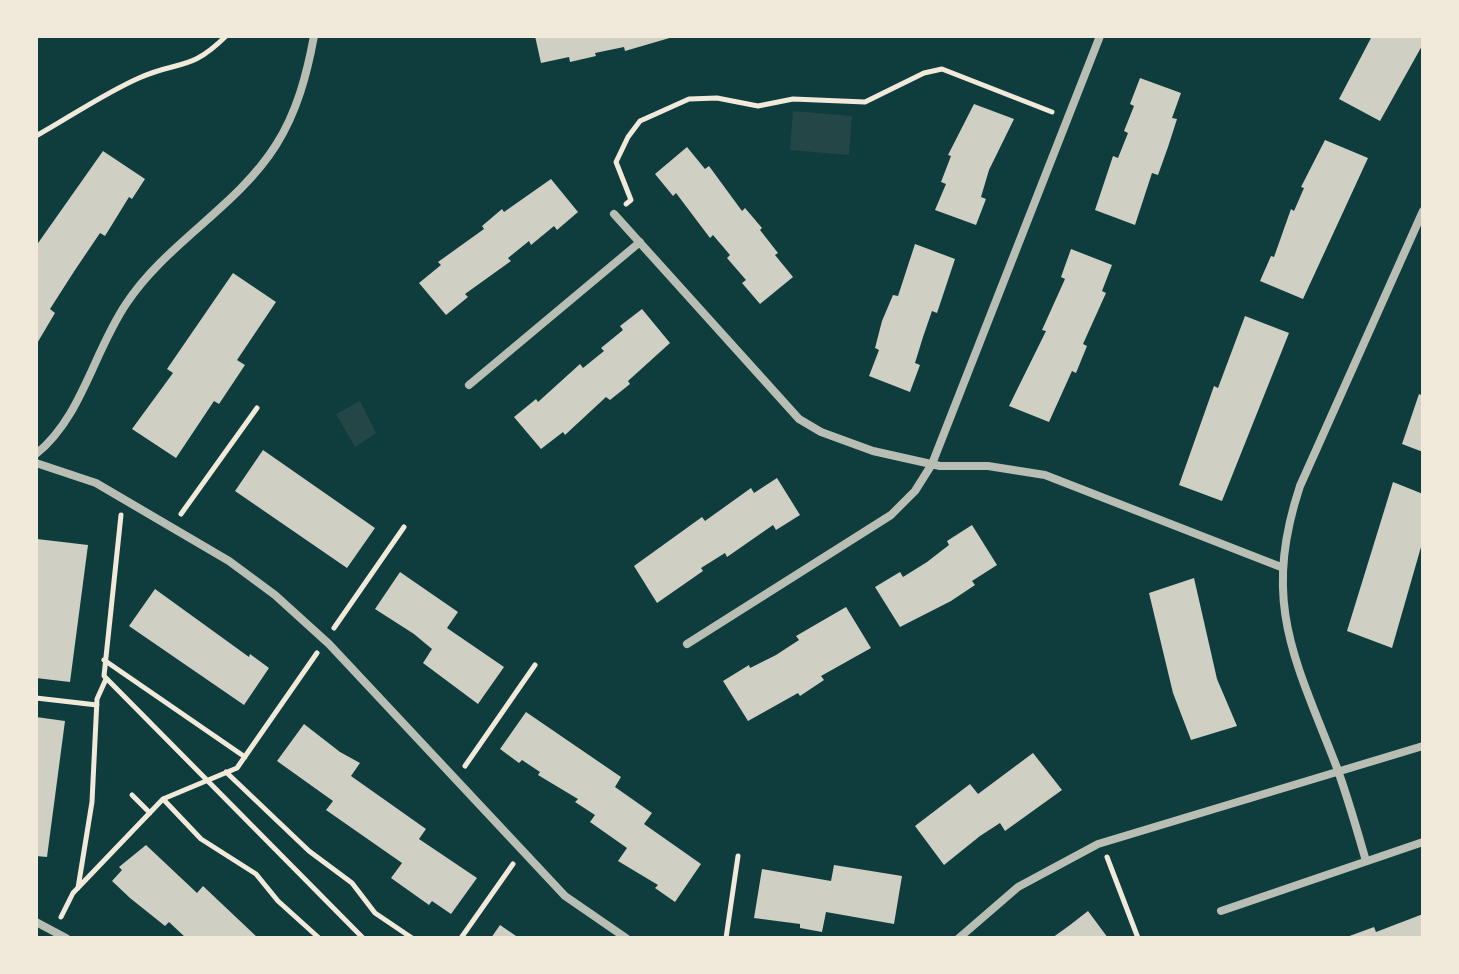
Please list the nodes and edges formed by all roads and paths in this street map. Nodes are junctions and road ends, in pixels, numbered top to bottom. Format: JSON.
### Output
{"nodes":[{"id":1,"x":226,"y":36,"type":"edge"},
{"id":2,"x":314,"y":36,"type":"edge"},
{"id":3,"x":1100,"y":36,"type":"edge"},
{"id":4,"x":1068,"y":117,"type":"junction"},
{"id":5,"x":36,"y":136,"type":"edge"},
{"id":6,"x":1423,"y":211,"type":"edge"},
{"id":7,"x":614,"y":214,"type":"joint"},
{"id":8,"x":640,"y":242,"type":"junction"},
{"id":9,"x":469,"y":385,"type":"dead end"},
{"id":10,"x":257,"y":408,"type":"dead end"},
{"id":11,"x":36,"y":454,"type":"edge"},
{"id":12,"x":36,"y":463,"type":"edge"},
{"id":13,"x":932,"y":464,"type":"junction"},
{"id":14,"x":123,"y":499,"type":"junction"},
{"id":15,"x":404,"y":527,"type":"dead end"},
{"id":16,"x":172,"y":528,"type":"junction"},
{"id":17,"x":1281,"y":567,"type":"junction"},
{"id":18,"x":325,"y":641,"type":"junction"},
{"id":19,"x":687,"y":644,"type":"dead end"},
{"id":20,"x":104,"y":659,"type":"junction"},
{"id":21,"x":535,"y":665,"type":"dead end"},
{"id":22,"x":106,"y":679,"type":"junction"},
{"id":23,"x":36,"y":698,"type":"edge"},
{"id":24,"x":97,"y":705,"type":"junction"},
{"id":25,"x":1423,"y":746,"type":"edge"},
{"id":26,"x":245,"y":757,"type":"junction"},
{"id":27,"x":1338,"y":770,"type":"junction"},
{"id":28,"x":226,"y":772,"type":"junction"},
{"id":29,"x":207,"y":780,"type":"junction"},
{"id":30,"x":456,"y":780,"type":"junction"},
{"id":31,"x":132,"y":795,"type":"dead end"},
{"id":32,"x":163,"y":799,"type":"junction"},
{"id":33,"x":150,"y":813,"type":"junction"},
{"id":34,"x":1423,"y":842,"type":"edge"},
{"id":35,"x":1102,"y":843,"type":"junction"},
{"id":36,"x":523,"y":850,"type":"junction"},
{"id":37,"x":738,"y":856,"type":"dead end"},
{"id":38,"x":1366,"y":861,"type":"junction"},
{"id":39,"x":78,"y":889,"type":"junction"},
{"id":40,"x":1221,"y":911,"type":"dead end"},
{"id":41,"x":36,"y":922,"type":"edge"},
{"id":42,"x":55,"y":932,"type":"junction"},
{"id":43,"x":66,"y":938,"type":"edge"},
{"id":44,"x":319,"y":938,"type":"edge"},
{"id":45,"x":363,"y":938,"type":"edge"},
{"id":46,"x":412,"y":938,"type":"edge"},
{"id":47,"x":461,"y":938,"type":"edge"},
{"id":48,"x":626,"y":938,"type":"edge"},
{"id":49,"x":726,"y":938,"type":"edge"},
{"id":50,"x":959,"y":938,"type":"edge"},
{"id":51,"x":1138,"y":938,"type":"edge"}],
"edges":[{"from":1,"to":5,"type":"path"},
{"from":2,"to":11,"type":"street"},
{"from":3,"to":4,"type":"street"},
{"from":4,"to":7,"type":"path"},
{"from":4,"to":13,"type":"street"},
{"from":6,"to":17,"type":"street"},
{"from":7,"to":8,"type":"street"},
{"from":8,"to":9,"type":"street"},
{"from":8,"to":13,"type":"street"},
{"from":10,"to":16,"type":"path"},
{"from":12,"to":14,"type":"street"},
{"from":13,"to":17,"type":"street"},
{"from":13,"to":19,"type":"street"},
{"from":14,"to":16,"type":"street"},
{"from":14,"to":20,"type":"path"},
{"from":15,"to":18,"type":"path"},
{"from":16,"to":18,"type":"street"},
{"from":17,"to":27,"type":"street"},
{"from":18,"to":26,"type":"path"},
{"from":18,"to":30,"type":"street"},
{"from":20,"to":22,"type":"path"},
{"from":20,"to":26,"type":"path"},
{"from":21,"to":30,"type":"path"},
{"from":22,"to":24,"type":"path"},
{"from":22,"to":29,"type":"path"},
{"from":23,"to":24,"type":"path"},
{"from":24,"to":39,"type":"path"},
{"from":25,"to":27,"type":"street"},
{"from":26,"to":28,"type":"path"},
{"from":27,"to":35,"type":"street"},
{"from":27,"to":38,"type":"street"},
{"from":28,"to":29,"type":"path"},
{"from":28,"to":46,"type":"path"},
{"from":29,"to":32,"type":"path"},
{"from":29,"to":45,"type":"path"},
{"from":30,"to":36,"type":"street"},
{"from":31,"to":33,"type":"path"},
{"from":32,"to":33,"type":"path"},
{"from":32,"to":44,"type":"path"},
{"from":33,"to":39,"type":"path"},
{"from":34,"to":38,"type":"street"},
{"from":35,"to":50,"type":"street"},
{"from":35,"to":51,"type":"path"},
{"from":36,"to":47,"type":"path"},
{"from":36,"to":48,"type":"street"},
{"from":37,"to":49,"type":"path"},
{"from":38,"to":40,"type":"street"},
{"from":39,"to":42,"type":"path"},
{"from":41,"to":42,"type":"street"},
{"from":42,"to":43,"type":"street"}]}
